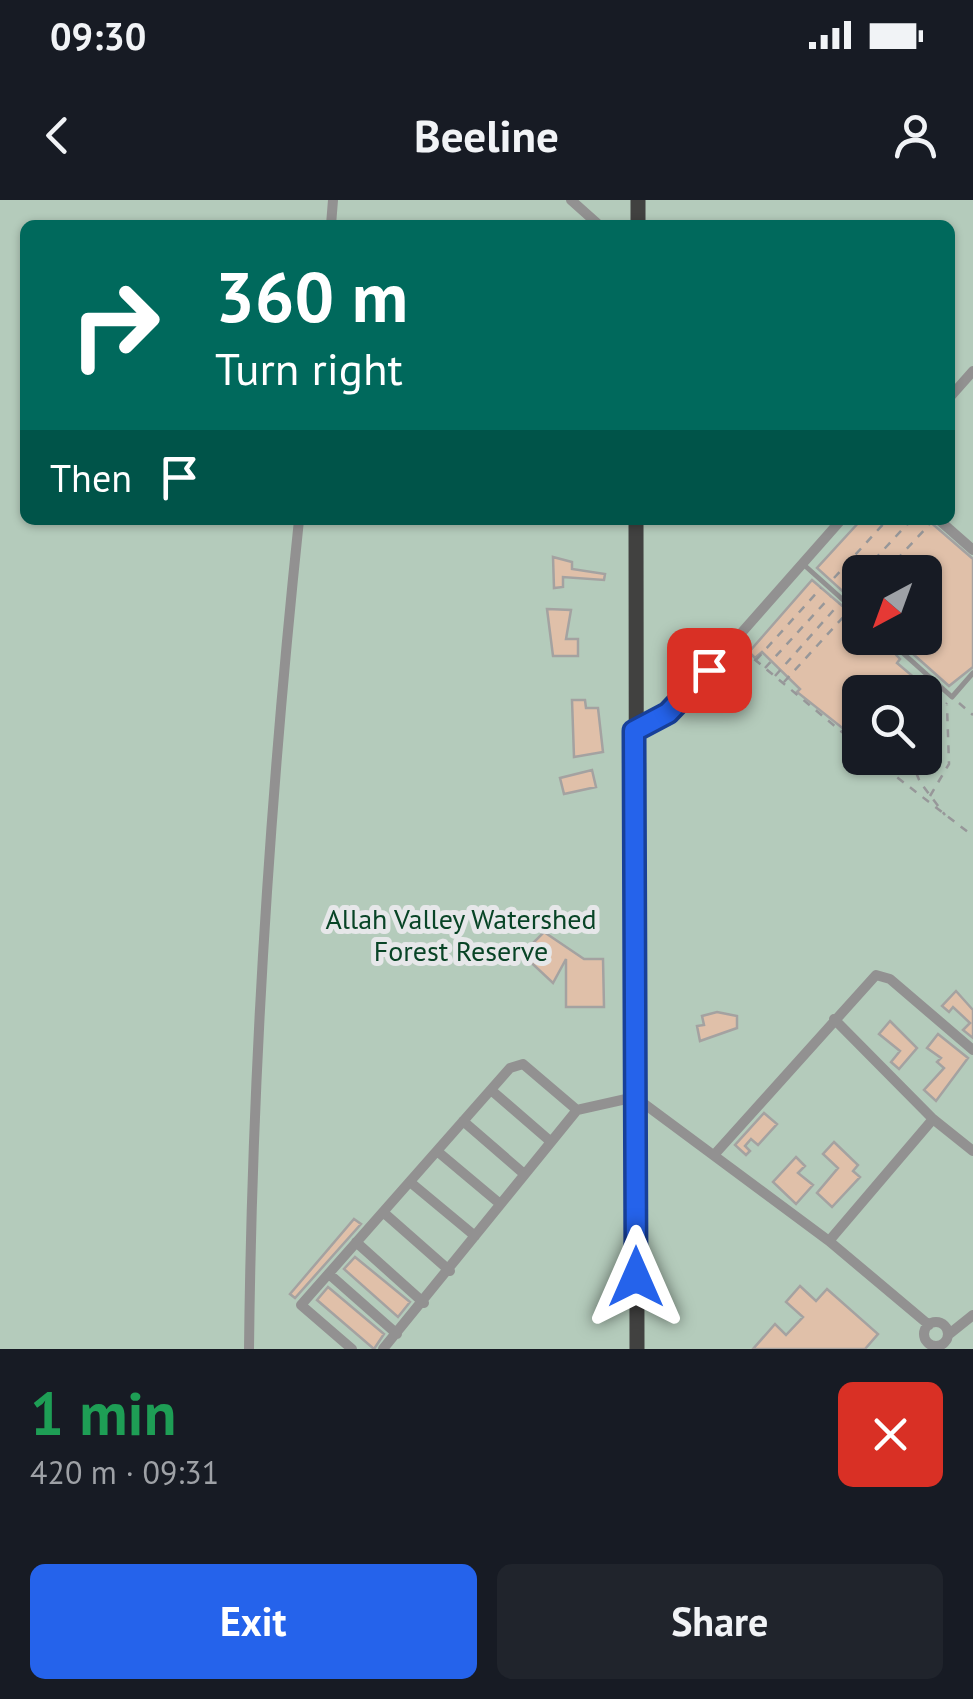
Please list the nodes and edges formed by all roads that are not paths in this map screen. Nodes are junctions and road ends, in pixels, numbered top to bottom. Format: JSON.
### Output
{"nodes":[{"id":1,"x":571,"y":200,"type":"edge"},
{"id":2,"x":593,"y":220,"type":"edge"},
{"id":3,"x":973,"y":371,"type":"edge"},
{"id":4,"x":955,"y":391,"type":"edge"},
{"id":5,"x":300,"y":525,"type":"edge"},
{"id":6,"x":636,"y":525,"type":"edge"},
{"id":7,"x":837,"y":525,"type":"edge"},
{"id":8,"x":942,"y":525,"type":"edge"},
{"id":9,"x":973,"y":550,"type":"edge"},
{"id":10,"x":803,"y":564,"type":"junction"},
{"id":11,"x":842,"y":598,"type":"edge"},
{"id":12,"x":905,"y":655,"type":"edge"},
{"id":13,"x":973,"y":673,"type":"edge"},
{"id":14,"x":634,"y":731,"type":"junction"},
{"id":15,"x":834,"y":1018,"type":"junction"},
{"id":16,"x":973,"y":1050,"type":"edge"},
{"id":17,"x":491,"y":1090,"type":"junction"},
{"id":18,"x":636,"y":1097,"type":"junction"},
{"id":19,"x":577,"y":1110,"type":"junction"},
{"id":20,"x":933,"y":1119,"type":"junction"},
{"id":21,"x":463,"y":1121,"type":"junction"},
{"id":22,"x":550,"y":1140,"type":"junction"},
{"id":23,"x":436,"y":1152,"type":"junction"},
{"id":24,"x":973,"y":1152,"type":"edge"},
{"id":25,"x":714,"y":1156,"type":"junction"},
{"id":26,"x":523,"y":1173,"type":"junction"},
{"id":27,"x":410,"y":1182,"type":"junction"},
{"id":28,"x":498,"y":1204,"type":"junction"},
{"id":29,"x":383,"y":1212,"type":"junction"},
{"id":30,"x":475,"y":1236,"type":"junction"},
{"id":31,"x":829,"y":1241,"type":"junction"},
{"id":32,"x":356,"y":1242,"type":"junction"},
{"id":33,"x":450,"y":1271,"type":"junction"},
{"id":34,"x":329,"y":1274,"type":"junction"},
{"id":35,"x":424,"y":1303,"type":"junction"},
{"id":36,"x":973,"y":1315,"type":"edge"},
{"id":37,"x":928,"y":1325,"type":"junction"},
{"id":38,"x":397,"y":1334,"type":"junction"},
{"id":39,"x":948,"y":1335,"type":"junction"},
{"id":40,"x":936,"y":1347,"type":"edge"},
{"id":41,"x":250,"y":1349,"type":"edge"},
{"id":42,"x":352,"y":1349,"type":"edge"},
{"id":43,"x":384,"y":1349,"type":"edge"},
{"id":44,"x":637,"y":1349,"type":"edge"}],
"edges":[{"from":1,"to":2,"type":"street"},
{"from":3,"to":4,"type":"street"},
{"from":5,"to":41,"type":"street"},
{"from":6,"to":14,"type":"highway"},
{"from":7,"to":10,"type":"street"},
{"from":8,"to":9,"type":"street"},
{"from":10,"to":11,"type":"lane"},
{"from":10,"to":14,"type":"street"},
{"from":12,"to":13,"type":"lane"},
{"from":14,"to":18,"type":"highway"},
{"from":15,"to":16,"type":"street"},
{"from":15,"to":20,"type":"street"},
{"from":15,"to":25,"type":"street"},
{"from":17,"to":19,"type":"street"},
{"from":17,"to":21,"type":"street"},
{"from":17,"to":22,"type":"street"},
{"from":18,"to":19,"type":"street"},
{"from":18,"to":25,"type":"street"},
{"from":18,"to":44,"type":"highway"},
{"from":19,"to":22,"type":"street"},
{"from":20,"to":24,"type":"street"},
{"from":20,"to":31,"type":"street"},
{"from":21,"to":23,"type":"street"},
{"from":21,"to":26,"type":"street"},
{"from":22,"to":26,"type":"street"},
{"from":23,"to":27,"type":"street"},
{"from":23,"to":28,"type":"street"},
{"from":25,"to":31,"type":"street"},
{"from":26,"to":28,"type":"street"},
{"from":27,"to":29,"type":"street"},
{"from":27,"to":30,"type":"street"},
{"from":28,"to":30,"type":"street"},
{"from":29,"to":32,"type":"street"},
{"from":29,"to":33,"type":"street"},
{"from":30,"to":33,"type":"street"},
{"from":31,"to":37,"type":"street"},
{"from":32,"to":34,"type":"street"},
{"from":32,"to":35,"type":"street"},
{"from":33,"to":35,"type":"street"},
{"from":34,"to":38,"type":"street"},
{"from":34,"to":42,"type":"street"},
{"from":35,"to":38,"type":"street"},
{"from":36,"to":39,"type":"street"},
{"from":37,"to":39,"type":"street"},
{"from":37,"to":40,"type":"street"},
{"from":38,"to":43,"type":"street"},
{"from":39,"to":40,"type":"street"}]}
